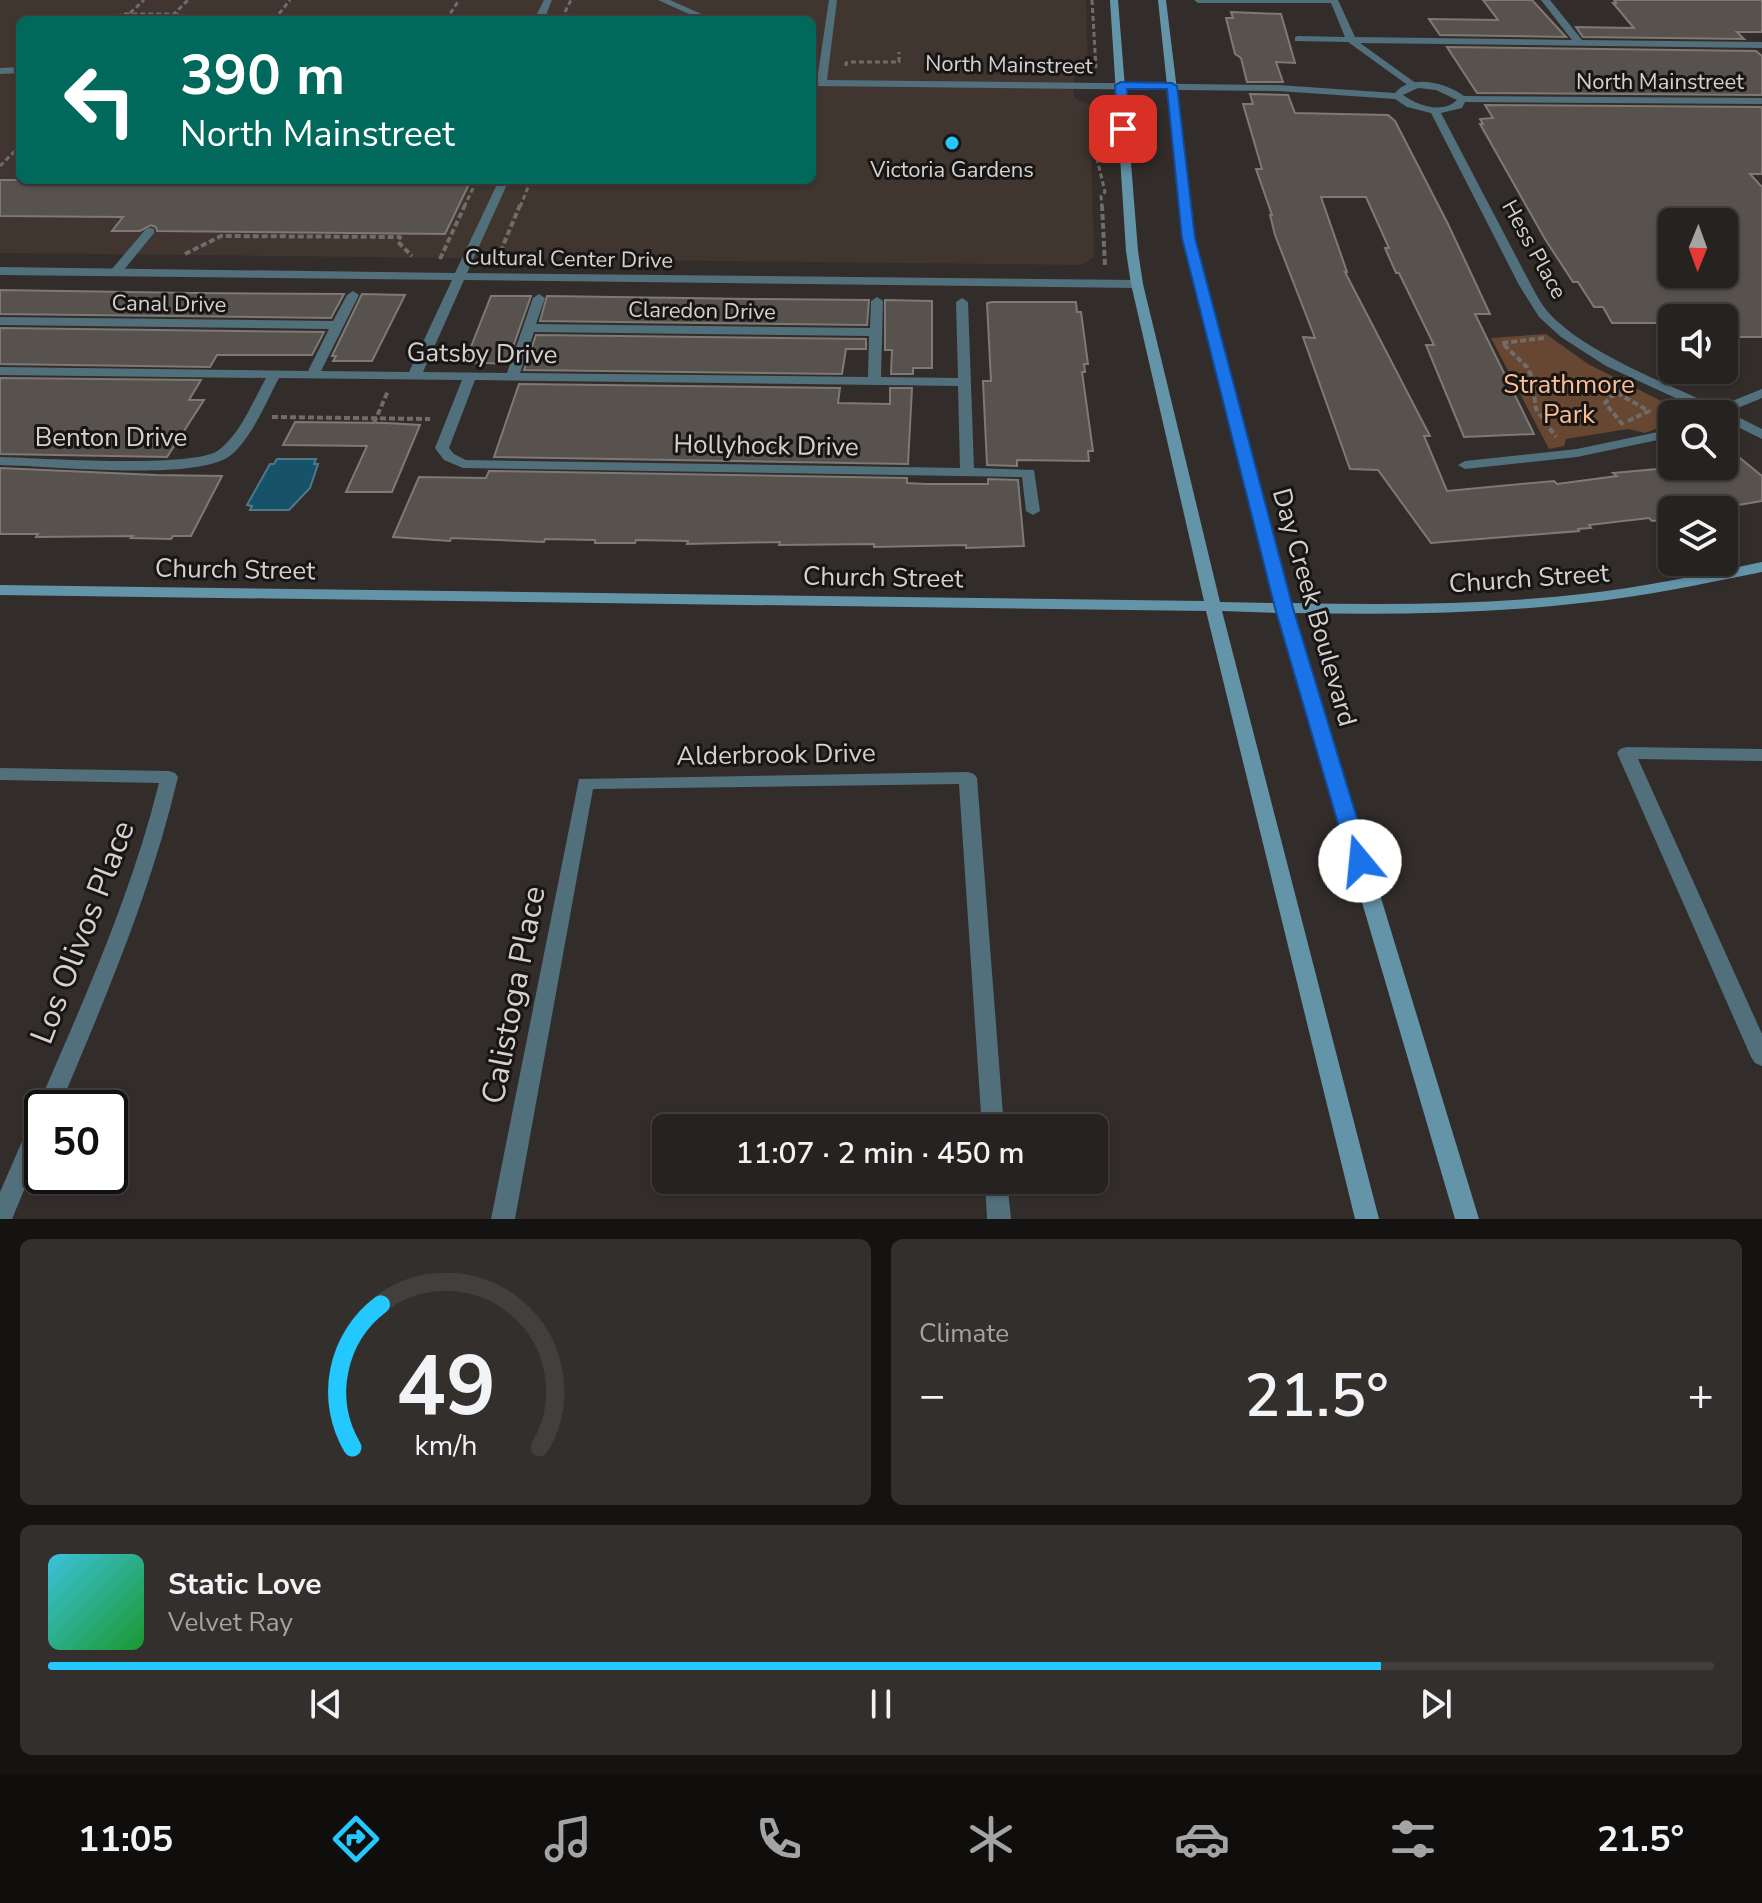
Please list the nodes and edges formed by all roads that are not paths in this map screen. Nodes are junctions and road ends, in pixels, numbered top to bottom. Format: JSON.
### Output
{"nodes":[{"id":1,"x":662,"y":0,"type":"edge"},
{"id":2,"x":833,"y":0,"type":"edge"},
{"id":3,"x":1114,"y":0,"type":"edge"},
{"id":4,"x":1162,"y":0,"type":"edge"},
{"id":5,"x":1198,"y":0,"type":"edge"},
{"id":6,"x":1333,"y":0,"type":"edge"},
{"id":7,"x":1545,"y":0,"type":"edge"},
{"id":8,"x":1250,"y":1,"type":"edge"},
{"id":9,"x":700,"y":16,"type":"edge"},
{"id":10,"x":1298,"y":39,"type":"dead end"},
{"id":11,"x":1352,"y":41,"type":"junction"},
{"id":12,"x":1580,"y":43,"type":"junction"},
{"id":13,"x":1762,"y":45,"type":"edge"},
{"id":14,"x":817,"y":83,"type":"edge"},
{"id":15,"x":1121,"y":85,"type":"junction"},
{"id":16,"x":1172,"y":86,"type":"junction"},
{"id":17,"x":1413,"y":86,"type":"junction"},
{"id":18,"x":1398,"y":96,"type":"junction"},
{"id":19,"x":1462,"y":99,"type":"junction"},
{"id":20,"x":1762,"y":101,"type":"edge"},
{"id":21,"x":1435,"y":110,"type":"junction"},
{"id":22,"x":502,"y":184,"type":"edge"},
{"id":23,"x":150,"y":231,"type":"dead end"},
{"id":24,"x":0,"y":271,"type":"edge"},
{"id":25,"x":115,"y":273,"type":"junction"},
{"id":26,"x":458,"y":277,"type":"junction"},
{"id":27,"x":1137,"y":284,"type":"junction"},
{"id":28,"x":353,"y":295,"type":"dead end"},
{"id":29,"x":539,"y":298,"type":"dead end"},
{"id":30,"x":877,"y":301,"type":"dead end"},
{"id":31,"x":962,"y":302,"type":"dead end"},
{"id":32,"x":0,"y":321,"type":"edge"},
{"id":33,"x":338,"y":325,"type":"junction"},
{"id":34,"x":529,"y":328,"type":"junction"},
{"id":35,"x":876,"y":332,"type":"junction"},
{"id":36,"x":0,"y":371,"type":"edge"},
{"id":37,"x":275,"y":374,"type":"junction"},
{"id":38,"x":312,"y":375,"type":"junction"},
{"id":39,"x":414,"y":376,"type":"junction"},
{"id":40,"x":470,"y":377,"type":"junction"},
{"id":41,"x":512,"y":377,"type":"junction"},
{"id":42,"x":874,"y":381,"type":"junction"},
{"id":43,"x":963,"y":382,"type":"junction"},
{"id":44,"x":1762,"y":393,"type":"edge"},
{"id":45,"x":1689,"y":400,"type":"edge"},
{"id":46,"x":1738,"y":404,"type":"edge"},
{"id":47,"x":1738,"y":424,"type":"edge"},
{"id":48,"x":1762,"y":435,"type":"edge"},
{"id":49,"x":1658,"y":436,"type":"edge"},
{"id":50,"x":0,"y":461,"type":"edge"},
{"id":51,"x":1465,"y":465,"type":"dead end"},
{"id":52,"x":967,"y":472,"type":"junction"},
{"id":53,"x":1033,"y":511,"type":"dead end"},
{"id":54,"x":1762,"y":567,"type":"edge"},
{"id":55,"x":0,"y":590,"type":"edge"},
{"id":56,"x":1214,"y":606,"type":"junction"},
{"id":57,"x":1284,"y":608,"type":"junction"},
{"id":58,"x":1762,"y":755,"type":"edge"},
{"id":59,"x":0,"y":774,"type":"edge"},
{"id":60,"x":585,"y":783,"type":"joint"},
{"id":61,"x":1762,"y":1057,"type":"edge"},
{"id":62,"x":56,"y":1090,"type":"edge"},
{"id":63,"x":992,"y":1114,"type":"edge"},
{"id":64,"x":24,"y":1163,"type":"edge"},
{"id":65,"x":997,"y":1194,"type":"edge"},
{"id":66,"x":0,"y":1219,"type":"edge"},
{"id":67,"x":503,"y":1219,"type":"edge"},
{"id":68,"x":999,"y":1219,"type":"edge"},
{"id":69,"x":1367,"y":1219,"type":"edge"},
{"id":70,"x":1467,"y":1219,"type":"edge"}],
"edges":[{"from":1,"to":9,"type":"street"},
{"from":2,"to":14,"type":"street"},
{"from":3,"to":15,"type":"main road"},
{"from":4,"to":16,"type":"main road","name":"Day Creek Boulevard"},
{"from":5,"to":8,"type":"street"},
{"from":6,"to":8,"type":"street"},
{"from":6,"to":11,"type":"street"},
{"from":7,"to":12,"type":"street"},
{"from":10,"to":11,"type":"street"},
{"from":11,"to":12,"type":"street"},
{"from":11,"to":17,"type":"street"},
{"from":12,"to":13,"type":"street"},
{"from":14,"to":15,"type":"street","name":"North Mainstreet"},
{"from":15,"to":16,"type":"street","name":"North Mainstreet"},
{"from":15,"to":27,"type":"main road"},
{"from":16,"to":18,"type":"street","name":"North Mainstreet"},
{"from":16,"to":57,"type":"main road","name":"Day Creek Boulevard"},
{"from":17,"to":18,"type":"street"},
{"from":17,"to":19,"type":"street"},
{"from":18,"to":21,"type":"street","name":"North Mainstreet"},
{"from":19,"to":20,"type":"street","name":"North Mainstreet"},
{"from":19,"to":21,"type":"street"},
{"from":21,"to":45,"type":"street","name":"Hess Place"},
{"from":22,"to":26,"type":"street"},
{"from":23,"to":25,"type":"street"},
{"from":24,"to":25,"type":"street","name":"Cultural Center Drive"},
{"from":25,"to":26,"type":"street","name":"Cultural Center Drive"},
{"from":26,"to":27,"type":"street","name":"Cultural Center Drive"},
{"from":26,"to":39,"type":"street"},
{"from":27,"to":56,"type":"main road"},
{"from":28,"to":33,"type":"street"},
{"from":29,"to":34,"type":"street"},
{"from":30,"to":35,"type":"street"},
{"from":31,"to":43,"type":"street"},
{"from":32,"to":33,"type":"street","name":"Canal Drive"},
{"from":33,"to":38,"type":"street"},
{"from":34,"to":35,"type":"street","name":"Claredon Drive"},
{"from":34,"to":41,"type":"street"},
{"from":35,"to":42,"type":"street"},
{"from":36,"to":37,"type":"street","name":"Gatsby Drive"},
{"from":37,"to":38,"type":"street","name":"Gatsby Drive"},
{"from":37,"to":50,"type":"street","name":"Benton Drive"},
{"from":38,"to":39,"type":"street","name":"Gatsby Drive"},
{"from":39,"to":40,"type":"street","name":"Gatsby Drive"},
{"from":40,"to":41,"type":"street","name":"Gatsby Drive"},
{"from":40,"to":52,"type":"street","name":"Hollyhock Drive"},
{"from":41,"to":42,"type":"street","name":"Gatsby Drive"},
{"from":42,"to":43,"type":"street","name":"Gatsby Drive"},
{"from":43,"to":52,"type":"street"},
{"from":44,"to":46,"type":"street"},
{"from":47,"to":48,"type":"street","name":"Hess Place"},
{"from":49,"to":51,"type":"street"},
{"from":52,"to":53,"type":"street","name":"Hollyhock Drive"},
{"from":54,"to":57,"type":"main road","name":"Church Street"},
{"from":55,"to":56,"type":"main road","name":"Church Street"},
{"from":56,"to":57,"type":"main road","name":"Church Street"},
{"from":56,"to":69,"type":"main road"},
{"from":57,"to":70,"type":"main road","name":"Day Creek Boulevard"},
{"from":58,"to":61,"type":"street"},
{"from":59,"to":62,"type":"street","name":"Los Olivos Place"},
{"from":60,"to":63,"type":"street","name":"Alderbrook Drive"},
{"from":60,"to":67,"type":"street","name":"Calistoga Place"},
{"from":64,"to":66,"type":"street"},
{"from":65,"to":68,"type":"street"}]}
